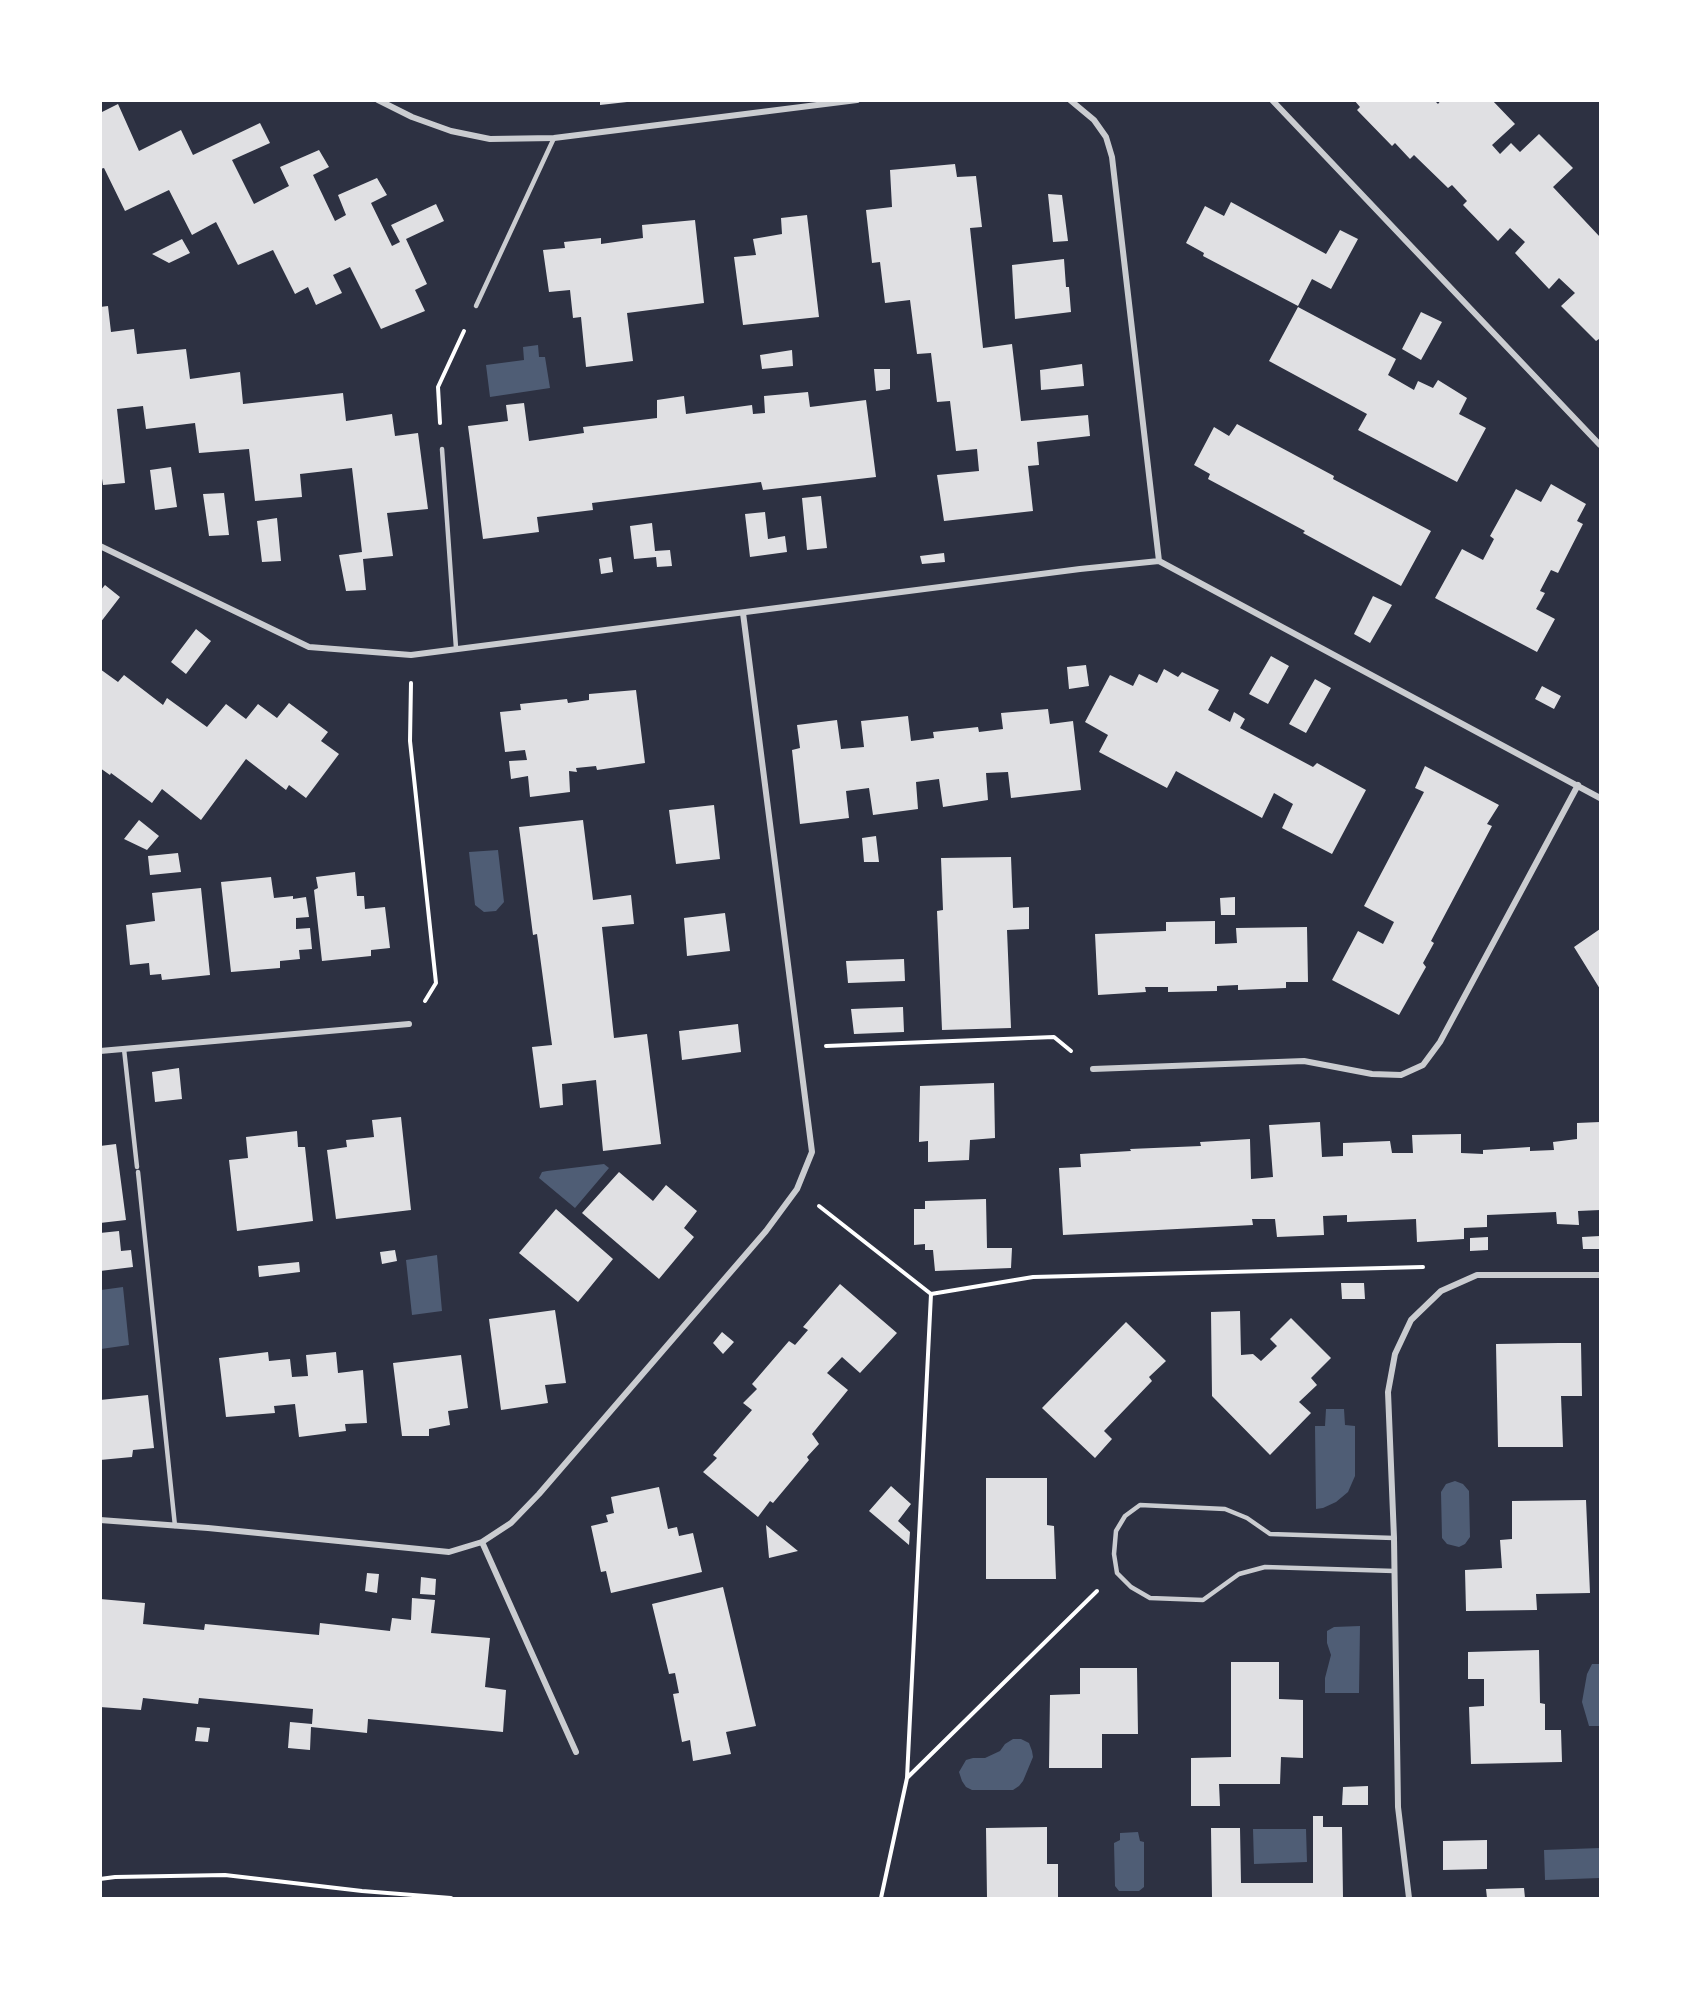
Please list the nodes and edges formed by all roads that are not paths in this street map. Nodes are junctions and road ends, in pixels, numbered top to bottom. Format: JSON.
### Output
{"nodes":[{"id":1,"x":378,"y":100,"type":"edge"},
{"id":2,"x":857,"y":100,"type":"edge"},
{"id":3,"x":1070,"y":100,"type":"edge"},
{"id":4,"x":1085,"y":100,"type":"edge"},
{"id":5,"x":1272,"y":100,"type":"edge"},
{"id":6,"x":1079,"y":107,"type":"junction"},
{"id":7,"x":554,"y":138,"type":"junction"},
{"id":8,"x":476,"y":306,"type":"road end"},
{"id":9,"x":1600,"y":445,"type":"edge"},
{"id":10,"x":442,"y":448,"type":"road end"},
{"id":11,"x":100,"y":546,"type":"edge"},
{"id":12,"x":1159,"y":561,"type":"junction"},
{"id":13,"x":743,"y":613,"type":"junction"},
{"id":14,"x":456,"y":648,"type":"junction"},
{"id":15,"x":1578,"y":785,"type":"junction"},
{"id":16,"x":1600,"y":798,"type":"edge"},
{"id":17,"x":409,"y":1024,"type":"road end"},
{"id":18,"x":124,"y":1049,"type":"junction"},
{"id":19,"x":100,"y":1051,"type":"edge"},
{"id":20,"x":1093,"y":1069,"type":"road end"},
{"id":21,"x":1600,"y":1275,"type":"edge"},
{"id":22,"x":100,"y":1520,"type":"edge"},
{"id":23,"x":175,"y":1526,"type":"junction"},
{"id":24,"x":1394,"y":1538,"type":"junction"},
{"id":25,"x":482,"y":1542,"type":"junction"},
{"id":26,"x":1394,"y":1571,"type":"junction"},
{"id":27,"x":576,"y":1752,"type":"dead end"},
{"id":28,"x":1409,"y":1899,"type":"edge"}],
"edges":[{"from":1,"to":7,"type":"street"},
{"from":2,"to":7,"type":"street"},
{"from":3,"to":6,"type":"street"},
{"from":4,"to":6,"type":"street"},
{"from":5,"to":9,"type":"street"},
{"from":6,"to":12,"type":"street"},
{"from":7,"to":8,"type":"lane"},
{"from":10,"to":14,"type":"lane"},
{"from":11,"to":14,"type":"street"},
{"from":12,"to":13,"type":"street"},
{"from":12,"to":15,"type":"street"},
{"from":13,"to":14,"type":"street"},
{"from":13,"to":25,"type":"street"},
{"from":15,"to":16,"type":"street"},
{"from":15,"to":20,"type":"street"},
{"from":17,"to":18,"type":"street"},
{"from":18,"to":19,"type":"street"},
{"from":18,"to":23,"type":"lane"},
{"from":21,"to":24,"type":"street"},
{"from":22,"to":23,"type":"street"},
{"from":23,"to":25,"type":"street"},
{"from":24,"to":26,"type":"street"},
{"from":24,"to":26,"type":"lane"},
{"from":25,"to":27,"type":"street"},
{"from":26,"to":28,"type":"street"}]}
